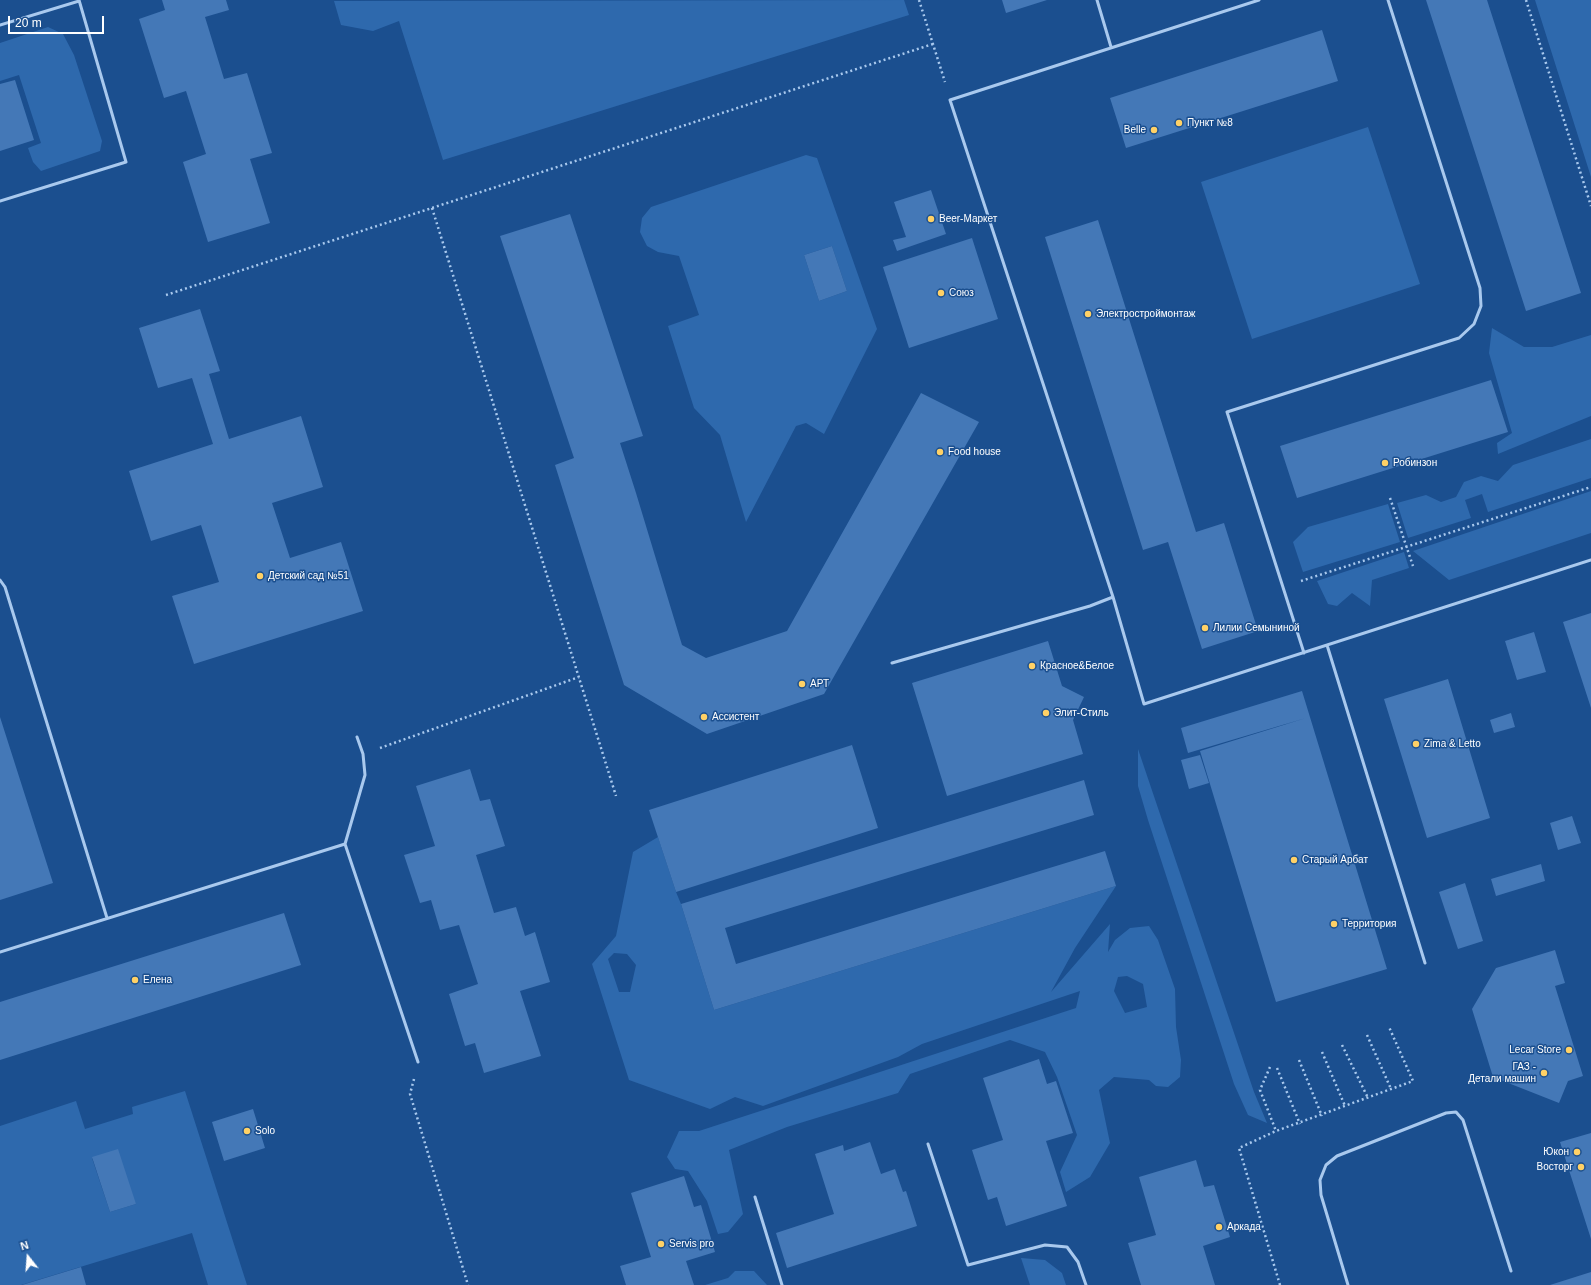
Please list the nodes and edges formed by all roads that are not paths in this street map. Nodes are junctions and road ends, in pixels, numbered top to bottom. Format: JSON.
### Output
{"nodes":[{"id":1,"x":79,"y":0,"type":"edge"},
{"id":2,"x":1097,"y":0,"type":"edge"},
{"id":3,"x":1259,"y":0,"type":"edge"},
{"id":4,"x":1388,"y":0,"type":"edge"},
{"id":5,"x":0,"y":25,"type":"edge"},
{"id":6,"x":1111,"y":47,"type":"junction"},
{"id":7,"x":0,"y":201,"type":"edge"},
{"id":8,"x":1591,"y":560,"type":"edge"},
{"id":9,"x":0,"y":580,"type":"edge"},
{"id":10,"x":1113,"y":598,"type":"junction"},
{"id":11,"x":1327,"y":645,"type":"junction"},
{"id":12,"x":1304,"y":652,"type":"junction"},
{"id":13,"x":892,"y":663,"type":"dead end"},
{"id":14,"x":357,"y":737,"type":"dead end"},
{"id":15,"x":345,"y":844,"type":"junction"},
{"id":16,"x":107,"y":918,"type":"junction"},
{"id":17,"x":0,"y":952,"type":"edge"},
{"id":18,"x":1425,"y":963,"type":"dead end"},
{"id":19,"x":418,"y":1062,"type":"road end"},
{"id":20,"x":928,"y":1144,"type":"dead end"},
{"id":21,"x":755,"y":1197,"type":"dead end"},
{"id":22,"x":1511,"y":1271,"type":"dead end"},
{"id":23,"x":782,"y":1285,"type":"edge"},
{"id":24,"x":1086,"y":1285,"type":"edge"},
{"id":25,"x":1348,"y":1285,"type":"edge"}],
"edges":[{"from":1,"to":5,"type":"lane"},
{"from":1,"to":7,"type":"lane"},
{"from":2,"to":6,"type":"lane"},
{"from":3,"to":6,"type":"lane"},
{"from":4,"to":12,"type":"lane"},
{"from":6,"to":10,"type":"lane"},
{"from":8,"to":11,"type":"lane"},
{"from":9,"to":16,"type":"lane"},
{"from":10,"to":12,"type":"lane"},
{"from":10,"to":13,"type":"lane"},
{"from":11,"to":12,"type":"lane"},
{"from":11,"to":18,"type":"lane"},
{"from":14,"to":15,"type":"lane"},
{"from":15,"to":16,"type":"lane"},
{"from":15,"to":19,"type":"lane"},
{"from":16,"to":17,"type":"lane"},
{"from":20,"to":24,"type":"lane"},
{"from":21,"to":23,"type":"lane"},
{"from":22,"to":25,"type":"lane"}]}
